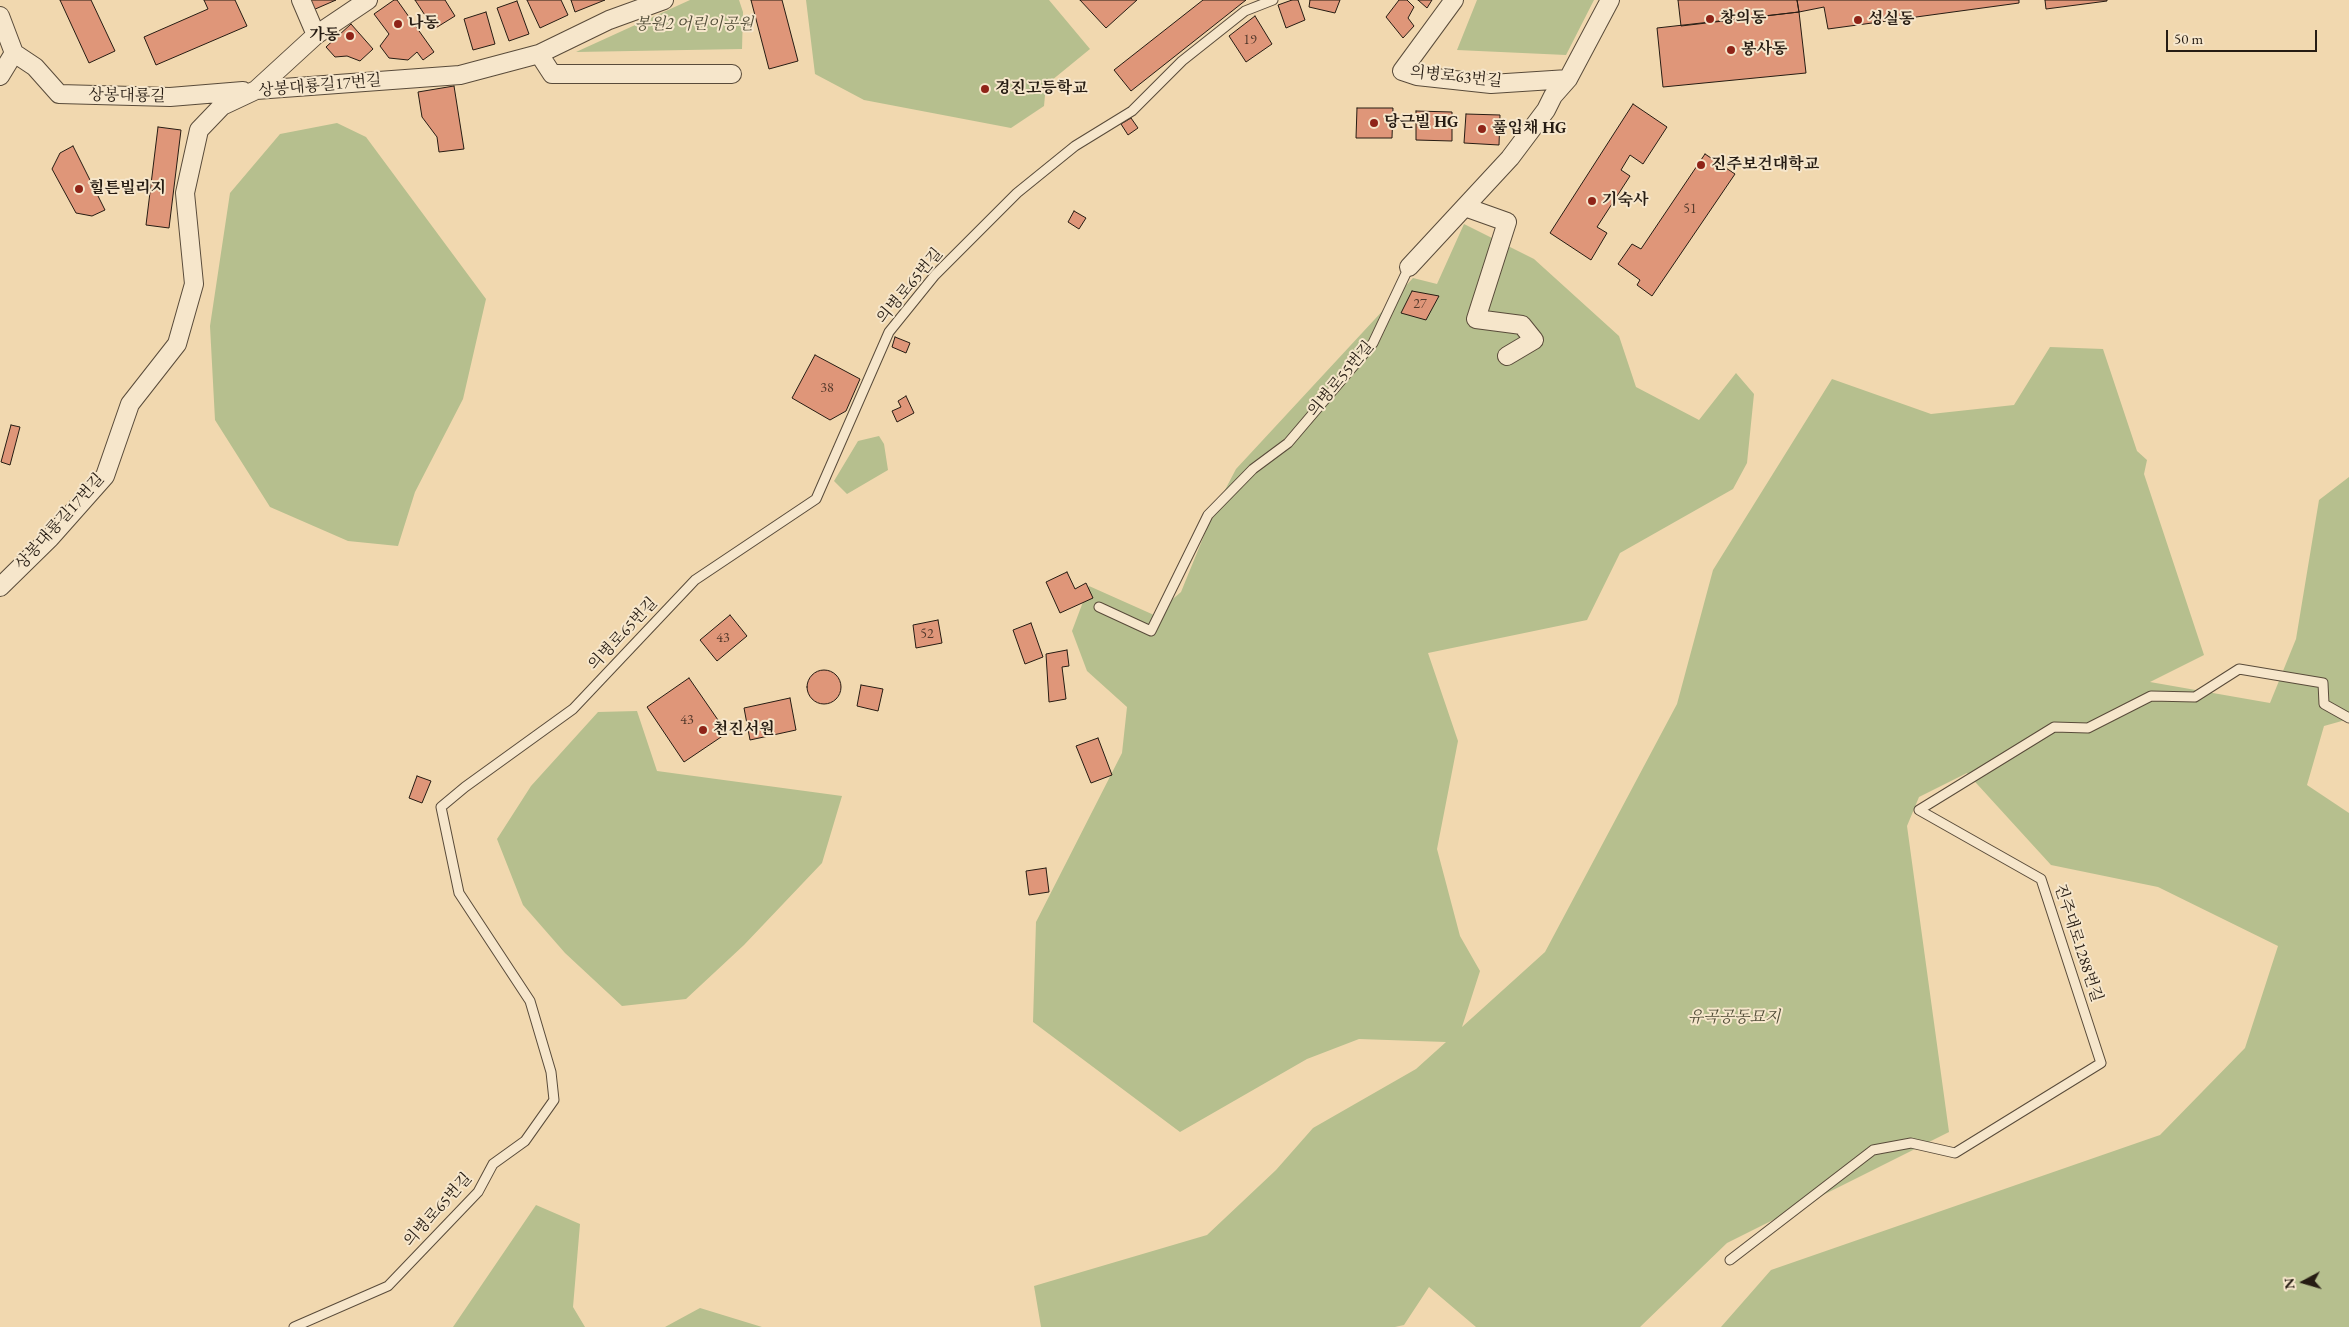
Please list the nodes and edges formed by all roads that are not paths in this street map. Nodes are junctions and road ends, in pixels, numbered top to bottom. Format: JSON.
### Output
{"nodes":[{"id":1,"x":301,"y":0,"type":"edge"},
{"id":2,"x":368,"y":0,"type":"edge"},
{"id":3,"x":664,"y":0,"type":"edge"},
{"id":4,"x":1272,"y":0,"type":"edge"},
{"id":5,"x":1454,"y":0,"type":"edge"},
{"id":6,"x":1610,"y":0,"type":"edge"},
{"id":7,"x":0,"y":16,"type":"edge"},
{"id":8,"x":316,"y":35,"type":"junction"},
{"id":9,"x":14,"y":53,"type":"junction"},
{"id":10,"x":539,"y":54,"type":"junction"},
{"id":11,"x":732,"y":74,"type":"dead end"},
{"id":12,"x":0,"y":76,"type":"edge"},
{"id":13,"x":1568,"y":79,"type":"junction"},
{"id":14,"x":256,"y":90,"type":"junction"},
{"id":15,"x":1466,"y":207,"type":"junction"},
{"id":16,"x":1409,"y":267,"type":"joint"},
{"id":17,"x":1507,"y":356,"type":"dead end"},
{"id":18,"x":0,"y":587,"type":"edge"},
{"id":19,"x":1099,"y":607,"type":"dead end"},
{"id":20,"x":2349,"y":718,"type":"edge"},
{"id":21,"x":1730,"y":1260,"type":"dead end"},
{"id":22,"x":294,"y":1327,"type":"edge"}],
"edges":[{"from":1,"to":8,"type":"street"},
{"from":2,"to":8,"type":"street"},
{"from":3,"to":10,"type":"street","name":"상봉대룡길17번길"},
{"from":4,"to":22,"type":"lane","name":"의병로65번길"},
{"from":5,"to":13,"type":"street","name":"의병로63번길"},
{"from":6,"to":13,"type":"street","name":"의병로55번길"},
{"from":7,"to":9,"type":"street"},
{"from":8,"to":14,"type":"street"},
{"from":9,"to":12,"type":"street"},
{"from":9,"to":14,"type":"street","name":"상봉대룡길"},
{"from":10,"to":11,"type":"street"},
{"from":10,"to":14,"type":"street","name":"상봉대룡길17번길"},
{"from":13,"to":15,"type":"street","name":"의병로55번길"},
{"from":14,"to":18,"type":"street","name":"상봉대룡길17번길"},
{"from":15,"to":16,"type":"street","name":"의병로55번길"},
{"from":15,"to":17,"type":"street"},
{"from":16,"to":19,"type":"lane","name":"의병로55번길"},
{"from":20,"to":21,"type":"lane","name":"진주대로1288번길"}]}
